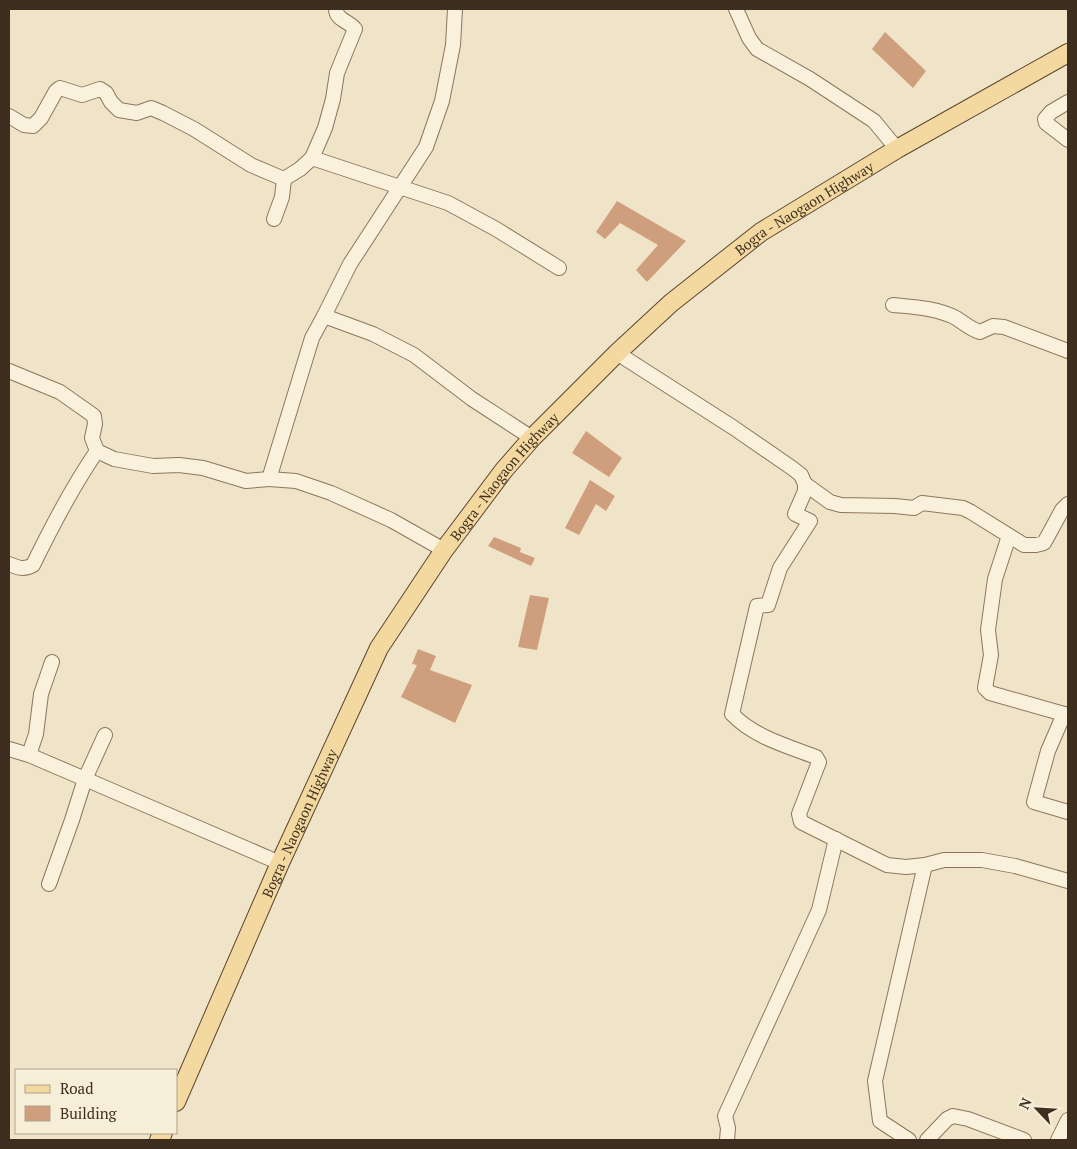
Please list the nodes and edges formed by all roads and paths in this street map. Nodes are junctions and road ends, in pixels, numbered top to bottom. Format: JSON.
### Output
{"nodes":[{"id":1,"x":336,"y":9,"type":"edge"},
{"id":2,"x":455,"y":9,"type":"edge"},
{"id":3,"x":736,"y":9,"type":"edge"},
{"id":4,"x":1068,"y":53,"type":"edge"},
{"id":5,"x":1068,"y":102,"type":"edge"},
{"id":6,"x":9,"y":116,"type":"edge"},
{"id":7,"x":1068,"y":140,"type":"edge"},
{"id":8,"x":897,"y":149,"type":"junction"},
{"id":9,"x":312,"y":158,"type":"junction"},
{"id":10,"x":284,"y":179,"type":"junction"},
{"id":11,"x":400,"y":188,"type":"junction"},
{"id":12,"x":274,"y":219,"type":"dead end"},
{"id":13,"x":559,"y":268,"type":"dead end"},
{"id":14,"x":893,"y":305,"type":"dead end"},
{"id":15,"x":324,"y":316,"type":"junction"},
{"id":16,"x":1068,"y":351,"type":"edge"},
{"id":17,"x":617,"y":353,"type":"junction"},
{"id":18,"x":9,"y":371,"type":"edge"},
{"id":19,"x":532,"y":438,"type":"junction"},
{"id":20,"x":97,"y":451,"type":"junction"},
{"id":21,"x":269,"y":480,"type":"junction"},
{"id":22,"x":805,"y":484,"type":"junction"},
{"id":23,"x":1068,"y":504,"type":"edge"},
{"id":24,"x":1009,"y":536,"type":"junction"},
{"id":25,"x":444,"y":550,"type":"junction"},
{"id":26,"x":9,"y":564,"type":"edge"},
{"id":27,"x":52,"y":662,"type":"dead end"},
{"id":28,"x":1066,"y":714,"type":"edge"},
{"id":29,"x":105,"y":735,"type":"dead end"},
{"id":30,"x":9,"y":750,"type":"edge"},
{"id":31,"x":29,"y":756,"type":"junction"},
{"id":32,"x":85,"y":779,"type":"junction"},
{"id":33,"x":1068,"y":812,"type":"edge"},
{"id":34,"x":836,"y":839,"type":"junction"},
{"id":35,"x":280,"y":863,"type":"junction"},
{"id":36,"x":925,"y":865,"type":"junction"},
{"id":37,"x":1068,"y":881,"type":"edge"},
{"id":38,"x":49,"y":884,"type":"dead end"},
{"id":39,"x":178,"y":1097,"type":"edge"},
{"id":40,"x":1068,"y":1120,"type":"edge"},
{"id":41,"x":727,"y":1140,"type":"edge"},
{"id":42,"x":909,"y":1140,"type":"edge"},
{"id":43,"x":927,"y":1140,"type":"edge"},
{"id":44,"x":1024,"y":1140,"type":"edge"},
{"id":45,"x":1058,"y":1140,"type":"edge"}],
"edges":[{"from":1,"to":9,"type":"street"},
{"from":2,"to":11,"type":"street"},
{"from":3,"to":8,"type":"street"},
{"from":4,"to":8,"type":"main road","name":"Bogra - Naogaon Highway"},
{"from":5,"to":7,"type":"street"},
{"from":6,"to":10,"type":"street"},
{"from":8,"to":17,"type":"main road","name":"Bogra - Naogaon Highway"},
{"from":9,"to":10,"type":"street"},
{"from":9,"to":11,"type":"street"},
{"from":10,"to":12,"type":"street"},
{"from":11,"to":13,"type":"street"},
{"from":11,"to":15,"type":"street"},
{"from":14,"to":16,"type":"street"},
{"from":15,"to":19,"type":"street"},
{"from":15,"to":21,"type":"street"},
{"from":17,"to":19,"type":"main road","name":"Bogra - Naogaon Highway"},
{"from":17,"to":22,"type":"street"},
{"from":18,"to":20,"type":"street"},
{"from":19,"to":25,"type":"main road","name":"Bogra - Naogaon Highway"},
{"from":20,"to":21,"type":"street"},
{"from":20,"to":26,"type":"street"},
{"from":21,"to":25,"type":"street"},
{"from":22,"to":24,"type":"street"},
{"from":22,"to":34,"type":"street"},
{"from":23,"to":24,"type":"street"},
{"from":24,"to":28,"type":"street"},
{"from":25,"to":35,"type":"main road","name":"Bogra - Naogaon Highway"},
{"from":27,"to":31,"type":"street"},
{"from":28,"to":33,"type":"street"},
{"from":29,"to":32,"type":"street"},
{"from":30,"to":31,"type":"street"},
{"from":31,"to":32,"type":"street"},
{"from":32,"to":35,"type":"street"},
{"from":32,"to":38,"type":"street"},
{"from":34,"to":36,"type":"street"},
{"from":34,"to":41,"type":"street"},
{"from":35,"to":39,"type":"main road","name":"Bogra - Naogaon Highway"},
{"from":36,"to":37,"type":"street"},
{"from":36,"to":42,"type":"street"},
{"from":40,"to":45,"type":"street"},
{"from":43,"to":44,"type":"street"}]}
